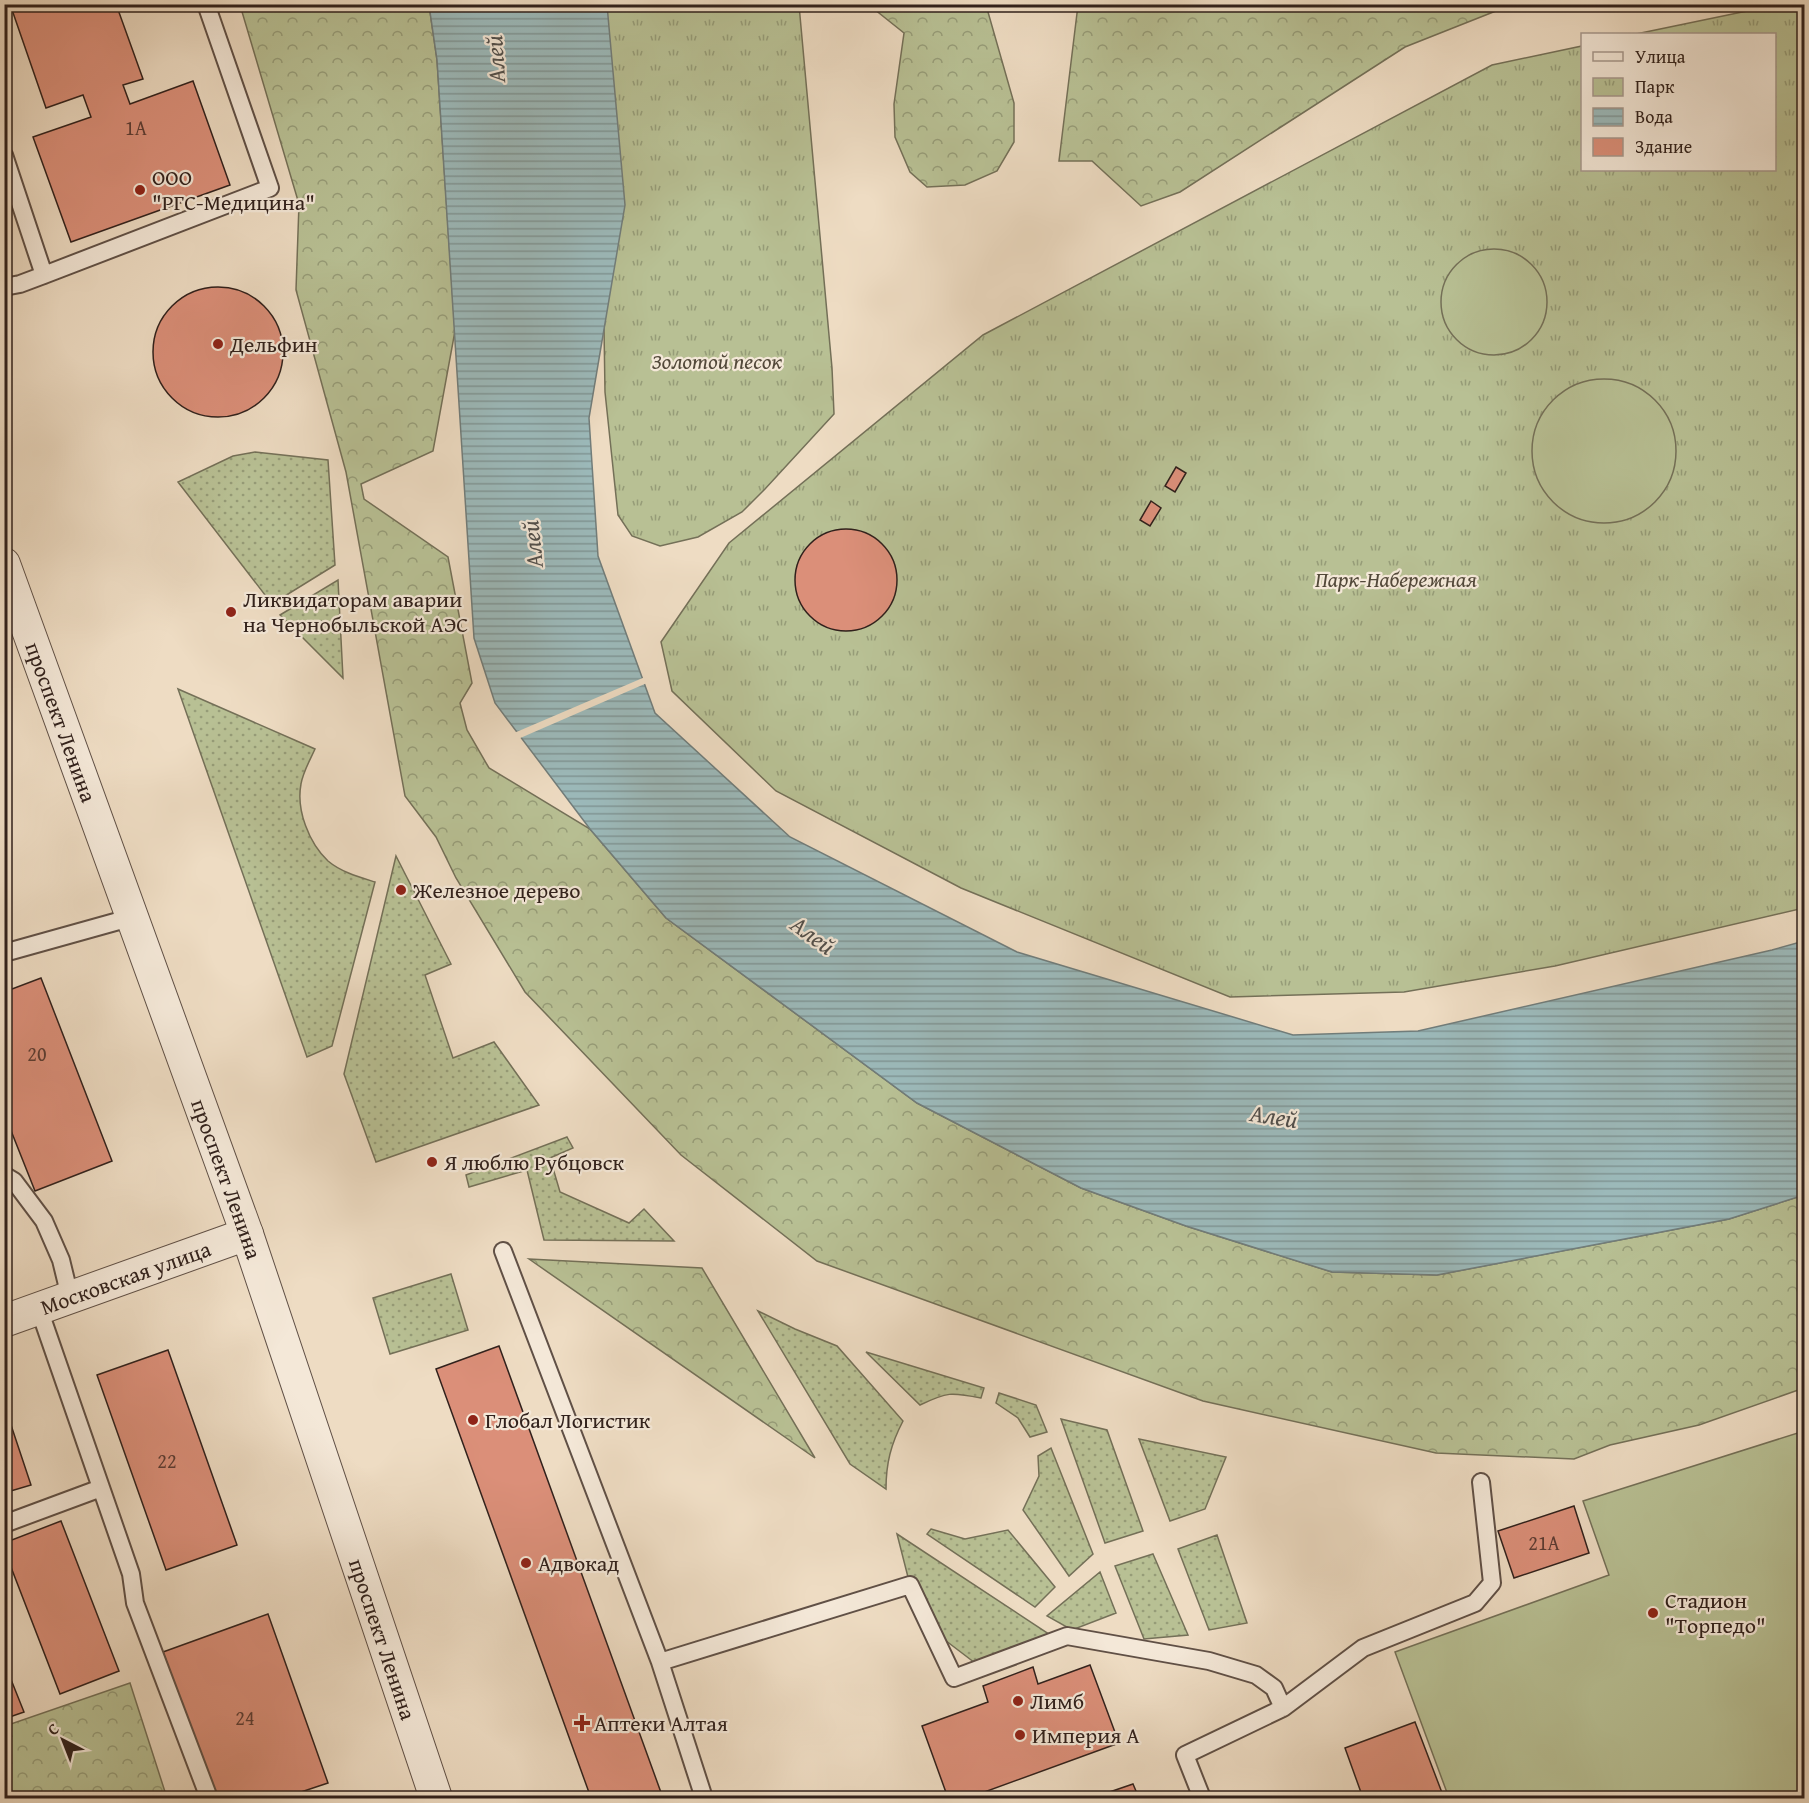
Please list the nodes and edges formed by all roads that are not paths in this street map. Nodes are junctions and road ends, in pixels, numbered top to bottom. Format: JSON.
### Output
{"nodes":[{"id":1,"x":206,"y":4,"type":"edge"},
{"id":2,"x":4,"y":155,"type":"edge"},
{"id":3,"x":45,"y":275,"type":"junction"},
{"id":4,"x":4,"y":287,"type":"edge"},
{"id":5,"x":4,"y":564,"type":"edge"},
{"id":6,"x":133,"y":917,"type":"junction"},
{"id":7,"x":4,"y":953,"type":"edge"},
{"id":8,"x":4,"y":1175,"type":"edge"},
{"id":9,"x":247,"y":1234,"type":"junction"},
{"id":10,"x":503,"y":1251,"type":"dead end"},
{"id":11,"x":70,"y":1297,"type":"junction"},
{"id":12,"x":39,"y":1309,"type":"junction"},
{"id":13,"x":4,"y":1321,"type":"edge"},
{"id":14,"x":1481,"y":1482,"type":"dead end"},
{"id":15,"x":101,"y":1488,"type":"junction"},
{"id":16,"x":4,"y":1524,"type":"edge"},
{"id":17,"x":660,"y":1662,"type":"junction"},
{"id":18,"x":1283,"y":1708,"type":"junction"},
{"id":19,"x":209,"y":1798,"type":"edge"},
{"id":20,"x":436,"y":1798,"type":"edge"},
{"id":21,"x":704,"y":1798,"type":"edge"},
{"id":22,"x":1202,"y":1798,"type":"edge"}],
"edges":[{"from":1,"to":3,"type":"lane"},
{"from":2,"to":3,"type":"lane"},
{"from":3,"to":4,"type":"lane"},
{"from":5,"to":6,"type":"street","name":"проспект Ленина"},
{"from":6,"to":7,"type":"lane"},
{"from":6,"to":9,"type":"street","name":"проспект Ленина"},
{"from":8,"to":11,"type":"lane"},
{"from":9,"to":11,"type":"street","name":"Московская улица"},
{"from":9,"to":20,"type":"street","name":"проспект Ленина"},
{"from":10,"to":17,"type":"lane"},
{"from":11,"to":12,"type":"street","name":"Московская улица"},
{"from":12,"to":13,"type":"street","name":"Московская улица"},
{"from":12,"to":15,"type":"lane"},
{"from":14,"to":18,"type":"lane"},
{"from":15,"to":16,"type":"lane"},
{"from":15,"to":19,"type":"lane"},
{"from":17,"to":18,"type":"lane"},
{"from":17,"to":21,"type":"lane"},
{"from":18,"to":22,"type":"lane"}]}
